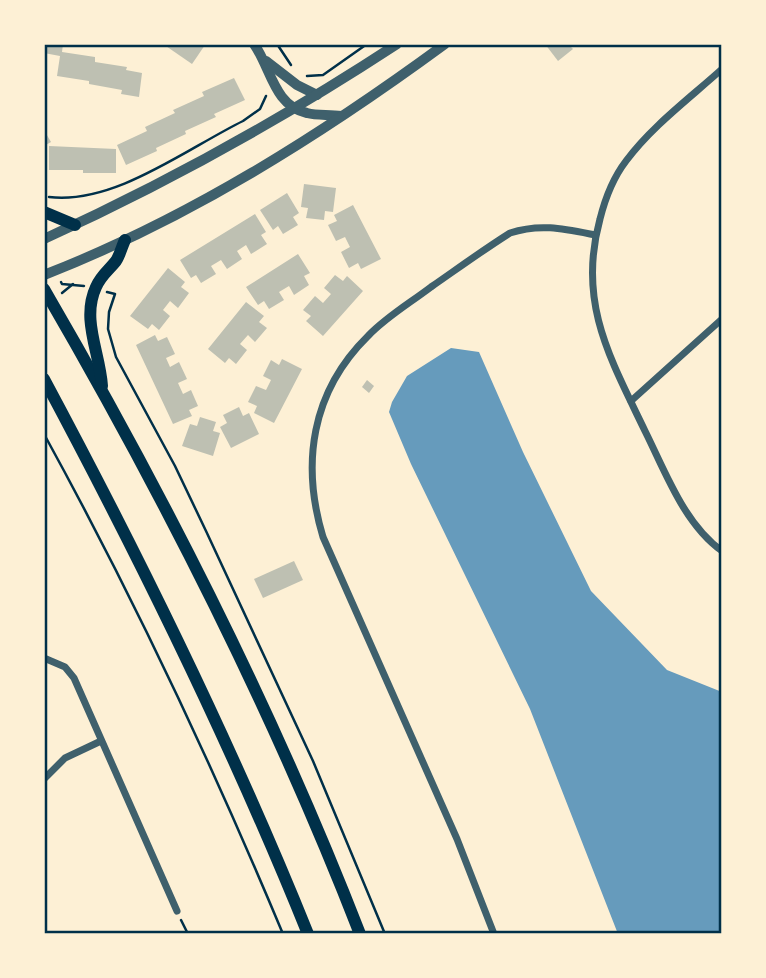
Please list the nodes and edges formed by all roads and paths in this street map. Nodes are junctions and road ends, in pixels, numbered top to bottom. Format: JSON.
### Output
{"nodes":[{"id":1,"x":254,"y":44,"type":"edge"},
{"id":2,"x":277,"y":44,"type":"edge"},
{"id":3,"x":367,"y":44,"type":"edge"},
{"id":4,"x":397,"y":44,"type":"edge"},
{"id":5,"x":445,"y":44,"type":"edge"},
{"id":6,"x":265,"y":61,"type":"junction"},
{"id":7,"x":722,"y":69,"type":"edge"},
{"id":8,"x":295,"y":71,"type":"dead end"},
{"id":9,"x":304,"y":75,"type":"dead end"},
{"id":10,"x":317,"y":95,"type":"junction"},
{"id":11,"x":266,"y":96,"type":"dead end"},
{"id":12,"x":294,"y":109,"type":"junction"},
{"id":13,"x":341,"y":116,"type":"junction"},
{"id":14,"x":49,"y":197,"type":"dead end"},
{"id":15,"x":44,"y":212,"type":"edge"},
{"id":16,"x":75,"y":225,"type":"junction"},
{"id":17,"x":595,"y":235,"type":"junction"},
{"id":18,"x":44,"y":239,"type":"edge"},
{"id":19,"x":125,"y":240,"type":"junction"},
{"id":20,"x":44,"y":275,"type":"edge"},
{"id":21,"x":60,"y":280,"type":"dead end"},
{"id":22,"x":73,"y":284,"type":"junction"},
{"id":23,"x":88,"y":287,"type":"dead end"},
{"id":24,"x":44,"y":289,"type":"edge"},
{"id":25,"x":103,"y":290,"type":"dead end"},
{"id":26,"x":60,"y":294,"type":"dead end"},
{"id":27,"x":722,"y":319,"type":"edge"},
{"id":28,"x":44,"y":379,"type":"edge"},
{"id":29,"x":102,"y":391,"type":"junction"},
{"id":30,"x":631,"y":401,"type":"junction"},
{"id":31,"x":44,"y":434,"type":"edge"},
{"id":32,"x":722,"y":551,"type":"edge"},
{"id":33,"x":44,"y":658,"type":"edge"},
{"id":34,"x":101,"y":741,"type":"junction"},
{"id":35,"x":44,"y":779,"type":"edge"},
{"id":36,"x":177,"y":911,"type":"joint"},
{"id":37,"x":188,"y":934,"type":"edge"},
{"id":38,"x":283,"y":934,"type":"edge"},
{"id":39,"x":308,"y":934,"type":"edge"},
{"id":40,"x":360,"y":934,"type":"edge"},
{"id":41,"x":385,"y":934,"type":"edge"},
{"id":42,"x":494,"y":934,"type":"edge"}],
"edges":[{"from":1,"to":6,"type":"street"},
{"from":2,"to":8,"type":"path"},
{"from":3,"to":9,"type":"path"},
{"from":4,"to":10,"type":"street"},
{"from":5,"to":13,"type":"street"},
{"from":6,"to":10,"type":"street"},
{"from":6,"to":12,"type":"street"},
{"from":7,"to":17,"type":"street"},
{"from":10,"to":12,"type":"street"},
{"from":11,"to":14,"type":"path"},
{"from":12,"to":13,"type":"street"},
{"from":12,"to":16,"type":"street"},
{"from":13,"to":19,"type":"street"},
{"from":15,"to":16,"type":"main road"},
{"from":16,"to":18,"type":"street"},
{"from":17,"to":30,"type":"street"},
{"from":17,"to":42,"type":"street"},
{"from":19,"to":20,"type":"street"},
{"from":19,"to":29,"type":"main road"},
{"from":21,"to":22,"type":"path"},
{"from":22,"to":23,"type":"path"},
{"from":22,"to":26,"type":"path"},
{"from":24,"to":29,"type":"main road"},
{"from":25,"to":41,"type":"path"},
{"from":27,"to":30,"type":"street"},
{"from":28,"to":39,"type":"main road"},
{"from":29,"to":40,"type":"main road"},
{"from":30,"to":32,"type":"street"},
{"from":31,"to":38,"type":"path"},
{"from":33,"to":34,"type":"street"},
{"from":34,"to":35,"type":"street"},
{"from":34,"to":36,"type":"street"},
{"from":36,"to":37,"type":"path"}]}
